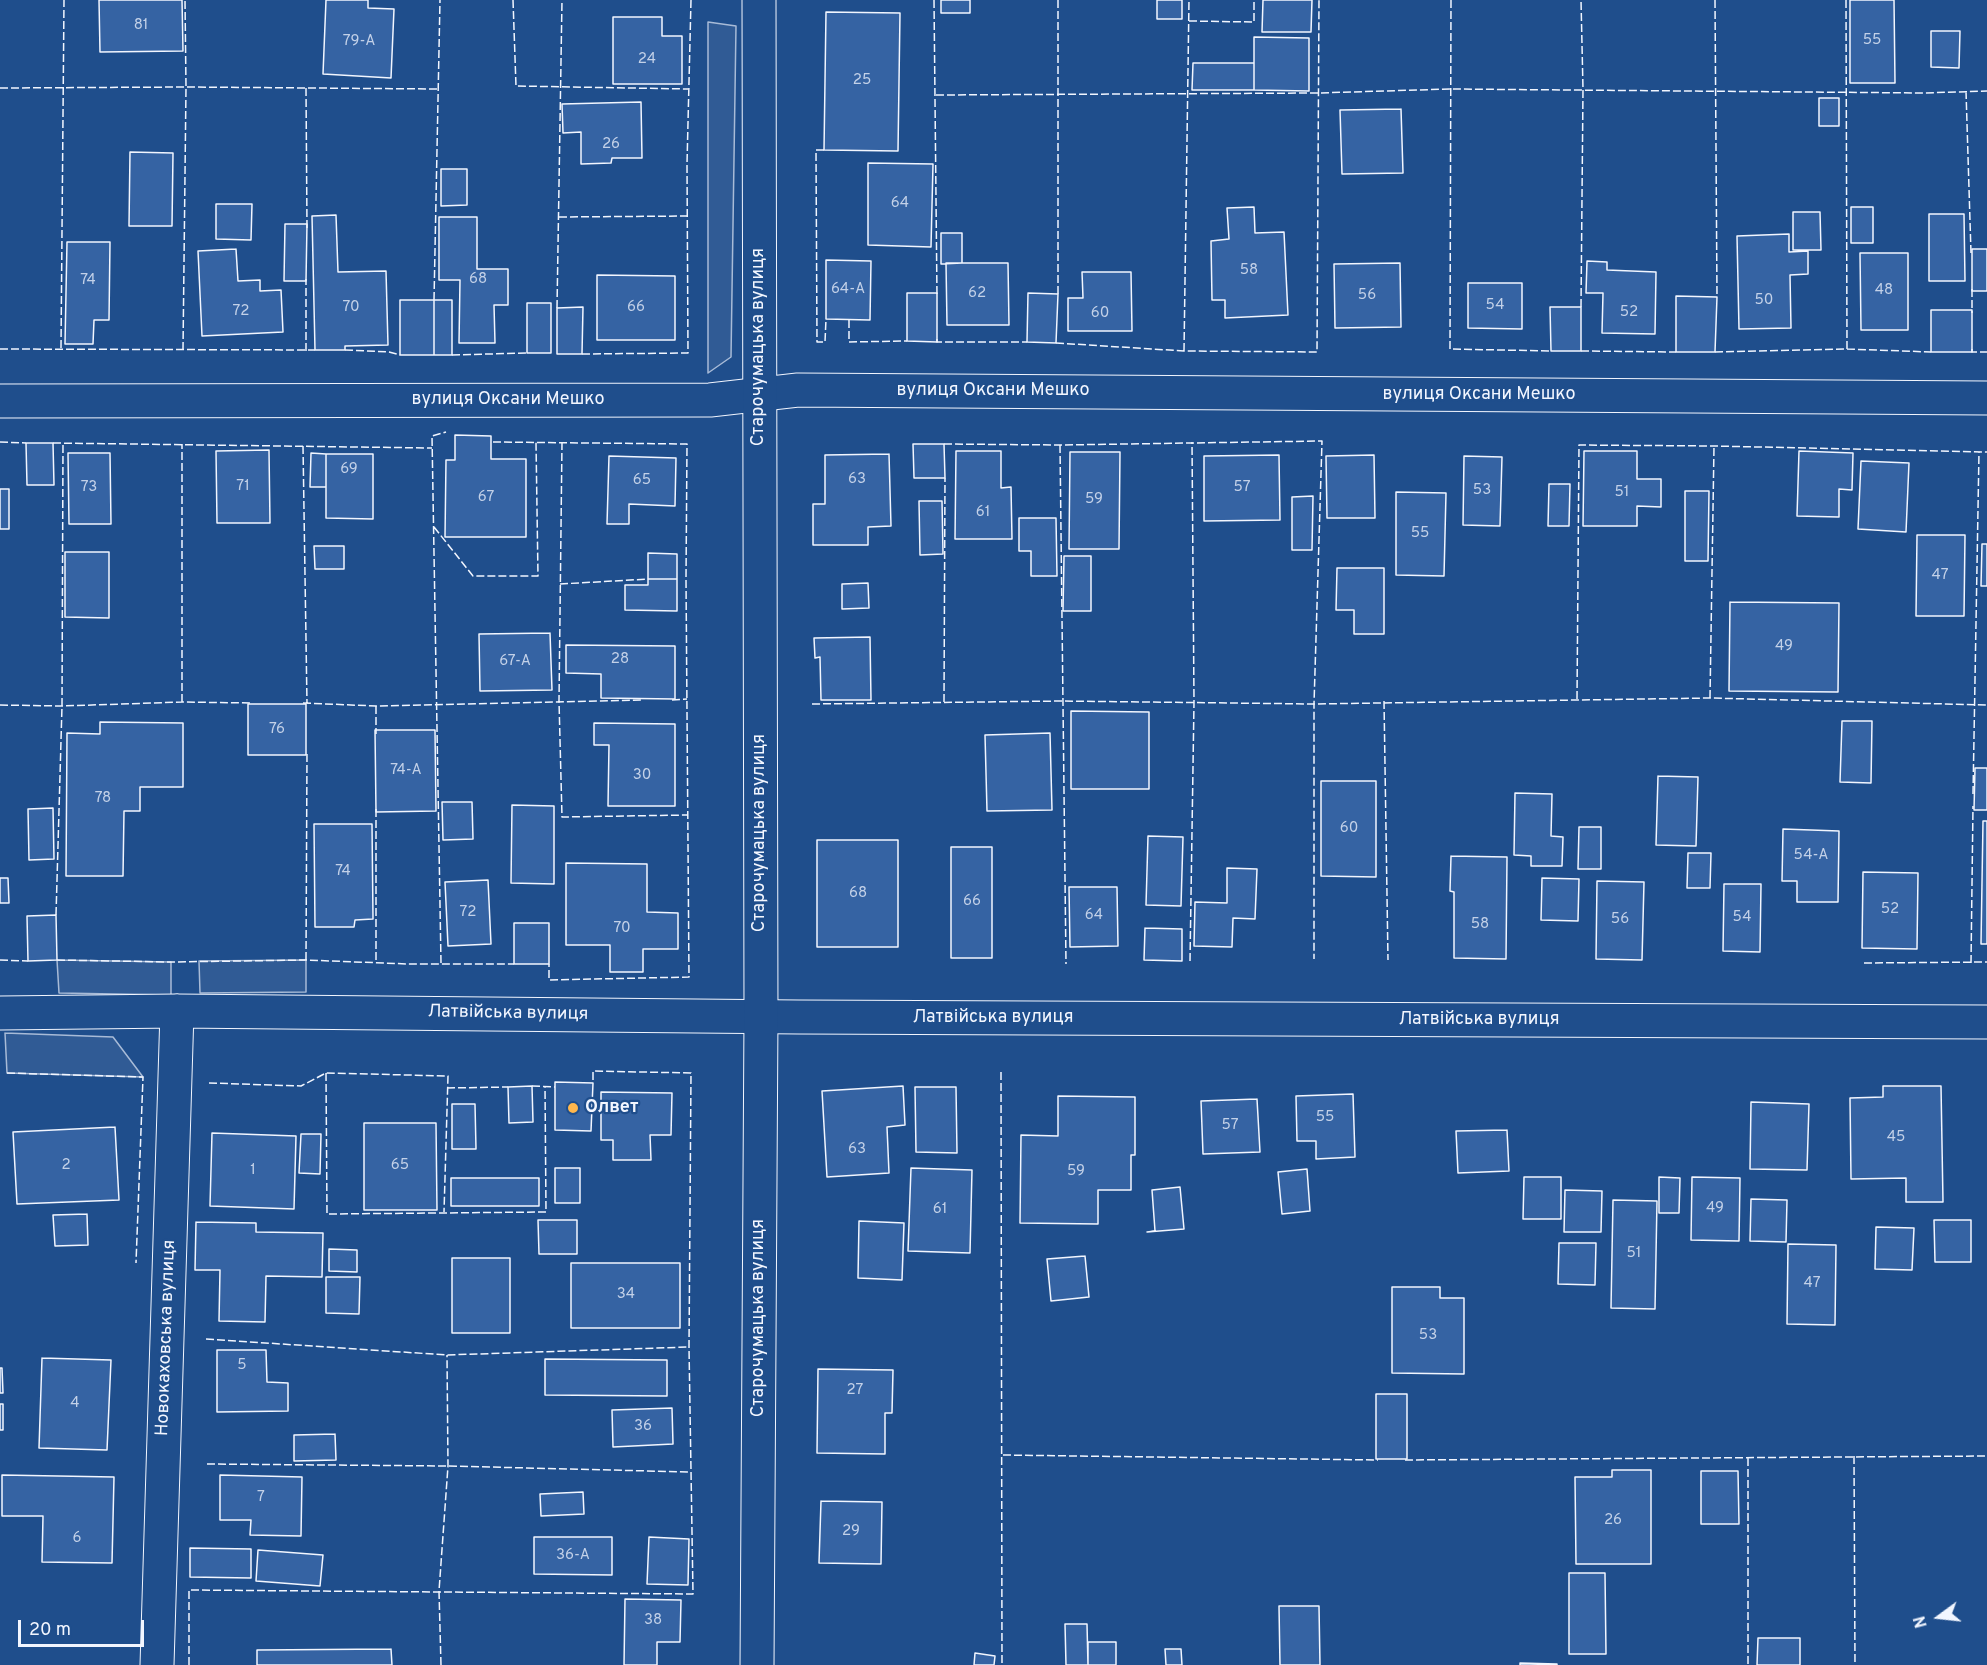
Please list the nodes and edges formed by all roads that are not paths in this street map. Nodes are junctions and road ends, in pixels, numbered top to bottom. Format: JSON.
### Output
{"nodes":[{"id":1,"x":759,"y":0,"type":"edge"},
{"id":2,"x":759,"y":394,"type":"junction"},
{"id":3,"x":1987,"y":398,"type":"edge"},
{"id":4,"x":0,"y":401,"type":"edge"},
{"id":5,"x":177,"y":1011,"type":"junction"},
{"id":6,"x":0,"y":1013,"type":"edge"},
{"id":7,"x":761,"y":1016,"type":"junction"},
{"id":8,"x":1987,"y":1022,"type":"edge"},
{"id":9,"x":157,"y":1665,"type":"edge"},
{"id":10,"x":758,"y":1665,"type":"edge"}],
"edges":[{"from":1,"to":2,"type":"street","name":"Старочумацька вулиця"},
{"from":2,"to":3,"type":"street","name":"вулиця Оксани Мешко"},
{"from":2,"to":4,"type":"street","name":"вулиця Оксани Мешко"},
{"from":2,"to":7,"type":"street","name":"Старочумацька вулиця"},
{"from":5,"to":6,"type":"street","name":"Латвійська вулиця"},
{"from":5,"to":7,"type":"street","name":"Латвійська вулиця"},
{"from":5,"to":9,"type":"street","name":"Новокаховська вулиця"},
{"from":7,"to":8,"type":"street","name":"Латвійська вулиця"},
{"from":7,"to":10,"type":"street","name":"Старочумацька вулиця"}]}
